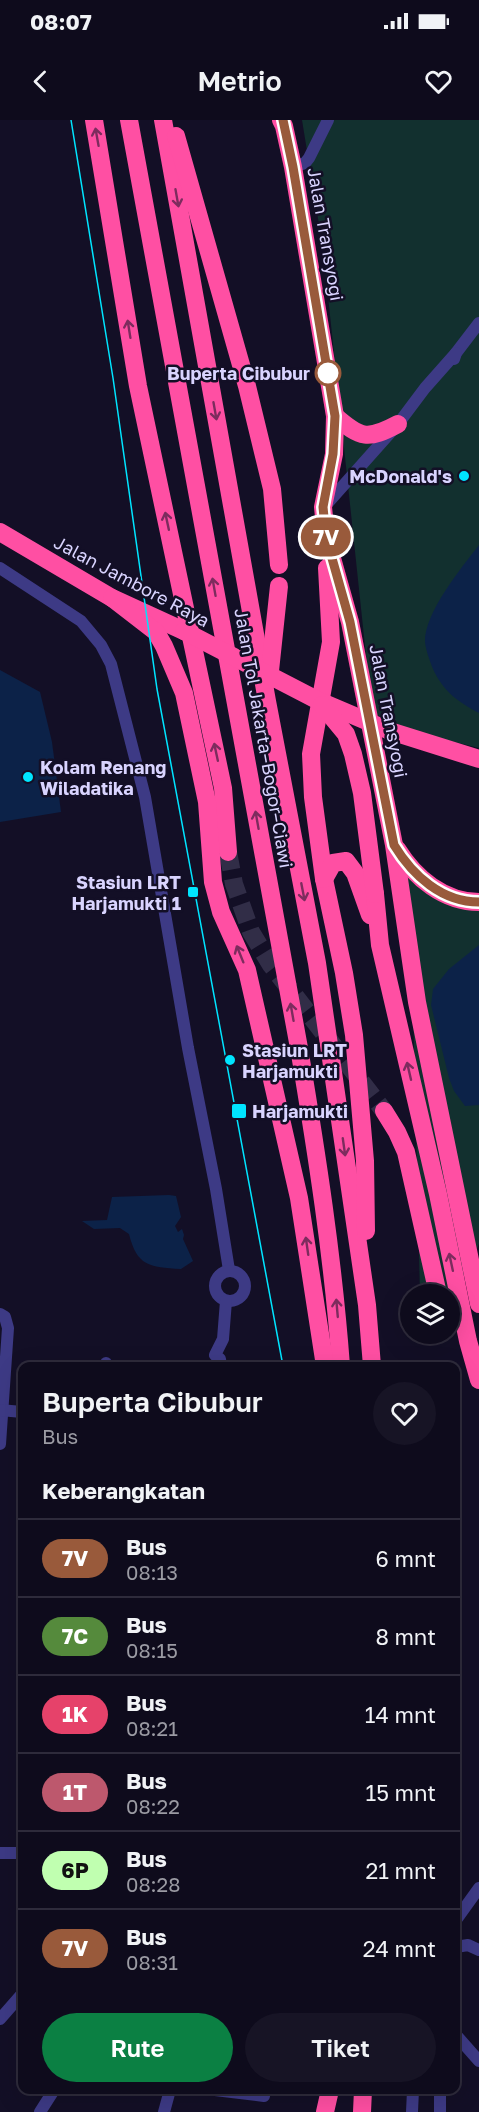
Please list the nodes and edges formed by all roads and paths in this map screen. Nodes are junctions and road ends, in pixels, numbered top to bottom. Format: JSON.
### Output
{"nodes":[{"id":1,"x":94,"y":120,"type":"edge"},
{"id":2,"x":129,"y":120,"type":"edge"},
{"id":3,"x":163,"y":120,"type":"edge"},
{"id":4,"x":172,"y":120,"type":"edge"},
{"id":5,"x":328,"y":120,"type":"edge"},
{"id":6,"x":283,"y":122,"type":"edge"},
{"id":7,"x":293,"y":167,"type":"junction"},
{"id":8,"x":479,"y":323,"type":"edge"},
{"id":9,"x":335,"y":416,"type":"junction"},
{"id":10,"x":398,"y":424,"type":"junction"},
{"id":11,"x":323,"y":507,"type":"junction"},
{"id":12,"x":0,"y":532,"type":"edge"},
{"id":13,"x":326,"y":537,"type":"junction"},
{"id":14,"x":279,"y":565,"type":"dead end"},
{"id":15,"x":0,"y":568,"type":"edge"},
{"id":16,"x":279,"y":586,"type":"dead end"},
{"id":17,"x":112,"y":598,"type":"junction"},
{"id":18,"x":267,"y":700,"type":"junction"},
{"id":19,"x":316,"y":700,"type":"junction"},
{"id":20,"x":479,"y":759,"type":"edge"},
{"id":21,"x":394,"y":845,"type":"junction"},
{"id":22,"x":228,"y":852,"type":"tunnel mouth"},
{"id":23,"x":324,"y":879,"type":"junction"},
{"id":24,"x":479,"y":902,"type":"edge"},
{"id":25,"x":380,"y":945,"type":"junction"},
{"id":26,"x":384,"y":1111,"type":"tunnel mouth"},
{"id":27,"x":446,"y":1192,"type":"junction"},
{"id":28,"x":229,"y":1270,"type":"junction"},
{"id":29,"x":436,"y":1284,"type":"edge"},
{"id":30,"x":226,"y":1301,"type":"junction"},
{"id":31,"x":479,"y":1304,"type":"edge"},
{"id":32,"x":367,"y":1305,"type":"junction"},
{"id":33,"x":0,"y":1314,"type":"edge"},
{"id":34,"x":460,"y":1333,"type":"edge"},
{"id":35,"x":468,"y":1341,"type":"junction"},
{"id":36,"x":221,"y":1362,"type":"edge"},
{"id":37,"x":324,"y":1362,"type":"edge"},
{"id":38,"x":341,"y":1362,"type":"edge"},
{"id":39,"x":372,"y":1362,"type":"edge"},
{"id":40,"x":479,"y":1380,"type":"edge"},
{"id":41,"x":1,"y":1410,"type":"edge"},
{"id":42,"x":18,"y":1412,"type":"edge"},
{"id":43,"x":0,"y":1444,"type":"edge"},
{"id":44,"x":0,"y":1853,"type":"edge"},
{"id":45,"x":18,"y":1853,"type":"edge"},
{"id":46,"x":479,"y":1888,"type":"edge"},
{"id":47,"x":460,"y":1914,"type":"edge"},
{"id":48,"x":460,"y":1946,"type":"edge"},
{"id":49,"x":479,"y":1950,"type":"edge"},
{"id":50,"x":18,"y":1999,"type":"edge"},
{"id":51,"x":0,"y":2019,"type":"edge"},
{"id":52,"x":460,"y":2040,"type":"edge"},
{"id":53,"x":479,"y":2061,"type":"edge"},
{"id":54,"x":51,"y":2094,"type":"edge"},
{"id":55,"x":169,"y":2094,"type":"edge"},
{"id":56,"x":248,"y":2094,"type":"edge"},
{"id":57,"x":329,"y":2094,"type":"edge"},
{"id":58,"x":363,"y":2094,"type":"edge"},
{"id":59,"x":413,"y":2094,"type":"edge"},
{"id":60,"x":440,"y":2094,"type":"edge"},
{"id":61,"x":264,"y":2096,"type":"dead end"},
{"id":62,"x":40,"y":2112,"type":"edge"},
{"id":63,"x":164,"y":2112,"type":"edge"},
{"id":64,"x":326,"y":2112,"type":"edge"},
{"id":65,"x":362,"y":2112,"type":"edge"},
{"id":66,"x":412,"y":2112,"type":"edge"},
{"id":67,"x":440,"y":2112,"type":"edge"}],
"edges":[{"from":22,"to":1,"type":"highway","one_way":true},
{"from":38,"to":2,"type":"highway","name":"Jalan Tol Jakarta–Bogor–Ciawi","one_way":true},
{"from":3,"to":18,"type":"highway","name":"Jalan Tol Jakarta–Bogor–Ciawi","one_way":true},
{"from":4,"to":14,"type":"highway"},
{"from":5,"to":7,"type":"street"},
{"from":6,"to":7,"type":"highway","name":"Jalan Transyogi"},
{"from":7,"to":9,"type":"highway","name":"Jalan Transyogi"},
{"from":8,"to":10,"type":"street"},
{"from":9,"to":10,"type":"highway"},
{"from":9,"to":11,"type":"highway","name":"Jalan Transyogi"},
{"from":10,"to":11,"type":"street"},
{"from":11,"to":13,"type":"highway","name":"Jalan Transyogi"},
{"from":12,"to":17,"type":"highway","name":"Jalan Jambore Raya"},
{"from":13,"to":21,"type":"highway","name":"Jalan Transyogi"},
{"from":13,"to":23,"type":"highway"},
{"from":15,"to":28,"type":"street"},
{"from":16,"to":18,"type":"highway"},
{"from":17,"to":19,"type":"highway","name":"Jalan Jambore Raya","bridge":true},
{"from":37,"to":17,"type":"highway","one_way":true},
{"from":18,"to":32,"type":"highway","name":"Jalan Tol Jakarta–Bogor–Ciawi","one_way":true},
{"from":19,"to":20,"type":"highway","name":"Jalan Jambore Raya","bridge":true},
{"from":19,"to":25,"type":"highway","name":"Jalan Transyogi","bridge":true},
{"from":21,"to":24,"type":"highway"},
{"from":21,"to":27,"type":"highway","name":"Jalan Transyogi"},
{"from":23,"to":25,"type":"highway"},
{"from":23,"to":32,"type":"highway"},
{"from":27,"to":25,"type":"highway","name":"Jalan Transyogi","one_way":true},
{"from":26,"to":29,"type":"highway"},
{"from":27,"to":31,"type":"highway","name":"Jalan Transyogi"},
{"from":35,"to":27,"type":"highway","name":"Jalan Transyogi","one_way":true},
{"from":28,"to":30,"type":"street"},
{"from":28,"to":30,"type":"street"},
{"from":30,"to":36,"type":"street"},
{"from":32,"to":39,"type":"highway","name":"Jalan Tol Jakarta–Bogor–Ciawi"},
{"from":33,"to":41,"type":"street"},
{"from":34,"to":35,"type":"highway"},
{"from":35,"to":40,"type":"highway","name":"Jalan Transyogi"},
{"from":41,"to":42,"type":"street"},
{"from":41,"to":43,"type":"street"},
{"from":44,"to":45,"type":"street"},
{"from":46,"to":47,"type":"street"},
{"from":48,"to":49,"type":"street"},
{"from":50,"to":51,"type":"street"},
{"from":52,"to":53,"type":"street"},
{"from":54,"to":62,"type":"street"},
{"from":55,"to":63,"type":"street"},
{"from":56,"to":61,"type":"street"},
{"from":57,"to":64,"type":"highway"},
{"from":58,"to":65,"type":"highway"},
{"from":59,"to":66,"type":"street"},
{"from":60,"to":67,"type":"street"}]}
